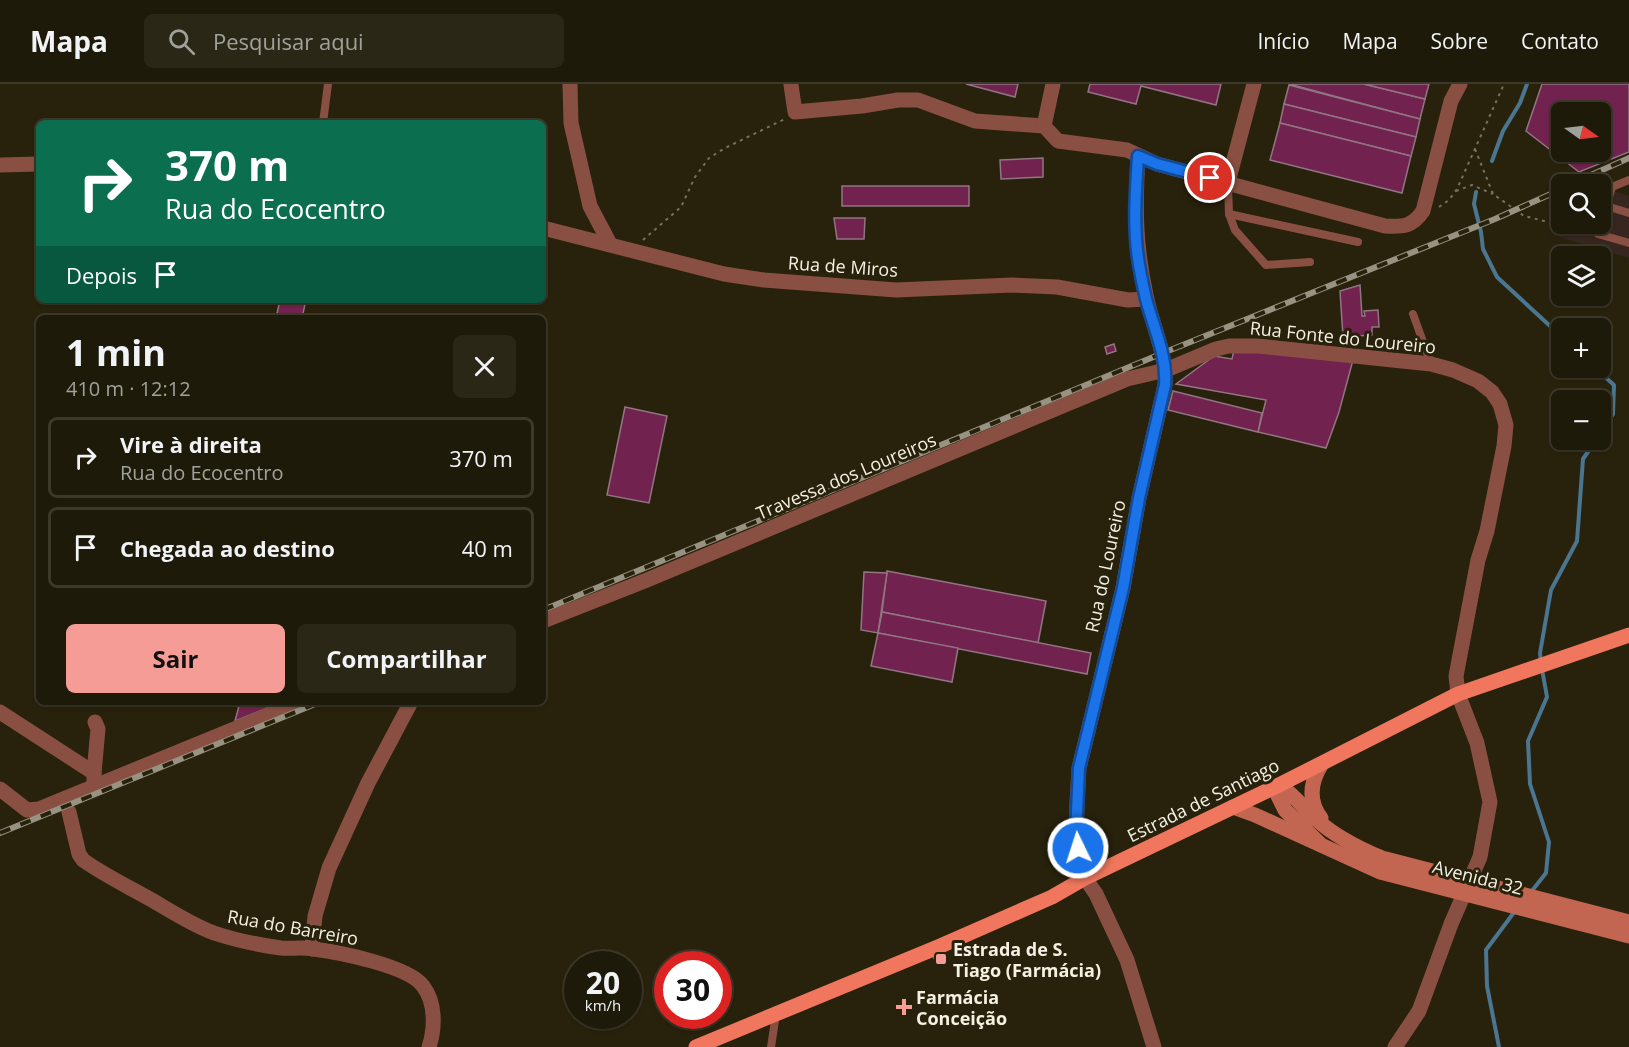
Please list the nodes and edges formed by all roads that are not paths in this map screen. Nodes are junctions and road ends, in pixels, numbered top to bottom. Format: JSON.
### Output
{"nodes":[{"id":1,"x":328,"y":84,"type":"edge"},
{"id":2,"x":570,"y":84,"type":"edge"},
{"id":3,"x":1053,"y":84,"type":"edge"},
{"id":4,"x":1254,"y":84,"type":"edge"},
{"id":5,"x":1460,"y":84,"type":"edge"},
{"id":6,"x":791,"y":85,"type":"edge"},
{"id":7,"x":322,"y":120,"type":"edge"},
{"id":8,"x":1044,"y":126,"type":"junction"},
{"id":9,"x":1138,"y":156,"type":"junction"},
{"id":10,"x":36,"y":164,"type":"edge"},
{"id":11,"x":0,"y":165,"type":"edge"},
{"id":12,"x":1629,"y":180,"type":"edge"},
{"id":13,"x":1228,"y":182,"type":"junction"},
{"id":14,"x":1611,"y":190,"type":"edge"},
{"id":15,"x":1611,"y":208,"type":"edge"},
{"id":16,"x":1629,"y":213,"type":"edge"},
{"id":17,"x":1228,"y":214,"type":"junction"},
{"id":18,"x":546,"y":229,"type":"edge"},
{"id":19,"x":1598,"y":234,"type":"edge"},
{"id":20,"x":1358,"y":242,"type":"dead end"},
{"id":21,"x":1629,"y":243,"type":"edge"},
{"id":22,"x":610,"y":244,"type":"junction"},
{"id":23,"x":1310,"y":262,"type":"dead end"},
{"id":24,"x":1146,"y":299,"type":"junction"},
{"id":25,"x":1413,"y":314,"type":"dead end"},
{"id":26,"x":1431,"y":364,"type":"junction"},
{"id":27,"x":1166,"y":370,"type":"junction"},
{"id":28,"x":546,"y":620,"type":"edge"},
{"id":29,"x":1629,"y":635,"type":"edge"},
{"id":30,"x":1458,"y":694,"type":"junction"},
{"id":31,"x":292,"y":705,"type":"edge"},
{"id":32,"x":409,"y":705,"type":"edge"},
{"id":33,"x":0,"y":712,"type":"edge"},
{"id":34,"x":94,"y":723,"type":"dead end"},
{"id":35,"x":1321,"y":765,"type":"junction"},
{"id":36,"x":94,"y":780,"type":"junction"},
{"id":37,"x":1279,"y":785,"type":"junction"},
{"id":38,"x":0,"y":789,"type":"edge"},
{"id":39,"x":1233,"y":807,"type":"junction"},
{"id":40,"x":69,"y":812,"type":"dead end"},
{"id":41,"x":1333,"y":832,"type":"junction"},
{"id":42,"x":1321,"y":845,"type":"junction"},
{"id":43,"x":1085,"y":878,"type":"junction"},
{"id":44,"x":1467,"y":887,"type":"junction"},
{"id":45,"x":1629,"y":922,"type":"edge"},
{"id":46,"x":1629,"y":936,"type":"edge"},
{"id":47,"x":312,"y":949,"type":"junction"},
{"id":48,"x":776,"y":1014,"type":"junction"},
{"id":49,"x":429,"y":1047,"type":"edge"},
{"id":50,"x":696,"y":1047,"type":"edge"},
{"id":51,"x":771,"y":1047,"type":"edge"},
{"id":52,"x":1154,"y":1047,"type":"edge"},
{"id":53,"x":1395,"y":1047,"type":"edge"}],
"edges":[{"from":1,"to":7,"type":"lane"},
{"from":2,"to":22,"type":"street"},
{"from":3,"to":8,"type":"street"},
{"from":4,"to":13,"type":"street"},
{"from":5,"to":13,"type":"street"},
{"from":6,"to":8,"type":"street"},
{"from":8,"to":9,"type":"street"},
{"from":9,"to":13,"type":"street"},
{"from":9,"to":24,"type":"street","name":"Rua do Loureiro"},
{"from":10,"to":11,"type":"street"},
{"from":12,"to":14,"type":"lane"},
{"from":13,"to":17,"type":"lane"},
{"from":15,"to":16,"type":"lane"},
{"from":17,"to":20,"type":"lane"},
{"from":17,"to":23,"type":"lane"},
{"from":18,"to":22,"type":"street","name":"Rua de Miros"},
{"from":19,"to":21,"type":"lane"},
{"from":22,"to":24,"type":"street","name":"Rua de Miros"},
{"from":24,"to":27,"type":"street","name":"Rua do Loureiro"},
{"from":25,"to":26,"type":"lane"},
{"from":26,"to":27,"type":"street","name":"Rua Fonte do Loureiro"},
{"from":26,"to":30,"type":"street","name":"Rua Fonte do Loureiro"},
{"from":27,"to":28,"type":"street","name":"Travessa dos Loureiros"},
{"from":27,"to":43,"type":"street","name":"Rua do Loureiro"},
{"from":29,"to":30,"type":"main road","name":"Estrada de Santiago"},
{"from":30,"to":35,"type":"main road","name":"Estrada de Santiago"},
{"from":30,"to":44,"type":"street"},
{"from":31,"to":36,"type":"street"},
{"from":32,"to":47,"type":"street"},
{"from":33,"to":36,"type":"street"},
{"from":34,"to":36,"type":"street"},
{"from":35,"to":37,"type":"main road","name":"Estrada de Santiago"},
{"from":35,"to":41,"type":"main road","name":"Avenida 32"},
{"from":36,"to":38,"type":"street"},
{"from":37,"to":39,"type":"main road","name":"Estrada de Santiago"},
{"from":37,"to":41,"type":"main road","name":"Avenida 32"},
{"from":37,"to":42,"type":"main road","name":"Avenida 32"},
{"from":39,"to":42,"type":"main road","name":"Avenida 32"},
{"from":39,"to":43,"type":"main road","name":"Estrada de Santiago"},
{"from":40,"to":47,"type":"street","name":"Rua do Barreiro"},
{"from":41,"to":44,"type":"main road","name":"Avenida 32"},
{"from":42,"to":44,"type":"main road","name":"Avenida 32"},
{"from":43,"to":48,"type":"main road","name":"Estrada de Santiago"},
{"from":43,"to":52,"type":"street","name":"Rua do Loureiro"},
{"from":44,"to":45,"type":"main road","name":"Avenida 32"},
{"from":44,"to":46,"type":"main road","name":"Avenida 32"},
{"from":44,"to":53,"type":"street"},
{"from":47,"to":49,"type":"street","name":"Rua do Barreiro"},
{"from":48,"to":50,"type":"main road","name":"Estrada de Santiago"},
{"from":48,"to":51,"type":"lane"}]}
